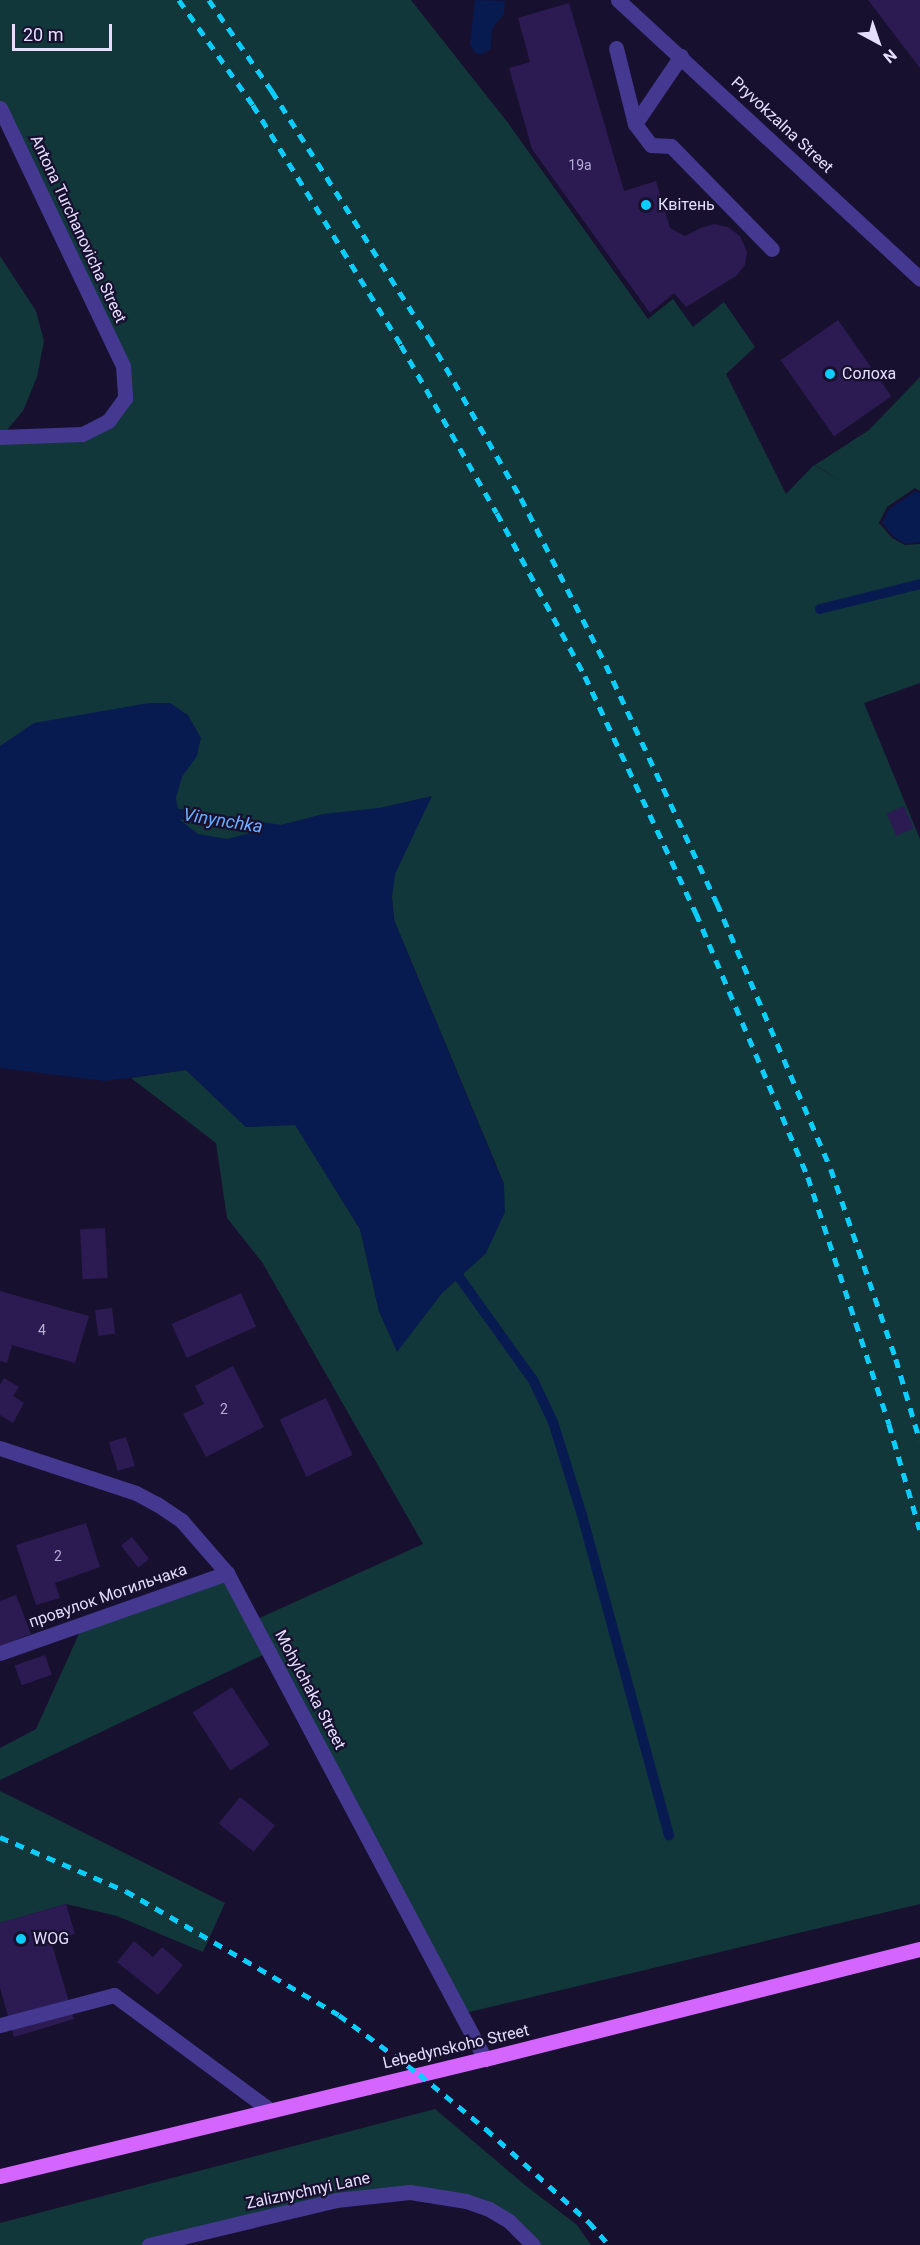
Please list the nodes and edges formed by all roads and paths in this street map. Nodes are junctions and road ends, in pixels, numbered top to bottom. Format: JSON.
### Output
{"nodes":[{"id":1,"x":618,"y":0,"type":"edge"},
{"id":2,"x":616,"y":48,"type":"dead end"},
{"id":3,"x":681,"y":57,"type":"junction"},
{"id":4,"x":0,"y":108,"type":"edge"},
{"id":5,"x":635,"y":124,"type":"junction"},
{"id":6,"x":772,"y":249,"type":"dead end"},
{"id":7,"x":920,"y":279,"type":"edge"},
{"id":8,"x":0,"y":437,"type":"edge"},
{"id":9,"x":0,"y":1448,"type":"edge"},
{"id":10,"x":227,"y":1573,"type":"junction"},
{"id":11,"x":0,"y":1653,"type":"edge"},
{"id":12,"x":920,"y":1949,"type":"edge"},
{"id":13,"x":0,"y":2025,"type":"edge"},
{"id":14,"x":485,"y":2059,"type":"junction"},
{"id":15,"x":270,"y":2110,"type":"junction"},
{"id":16,"x":0,"y":2176,"type":"edge"},
{"id":17,"x":148,"y":2245,"type":"edge"},
{"id":18,"x":533,"y":2245,"type":"edge"}],
"edges":[{"from":1,"to":3,"type":"street","name":"Pryvokzalna Street"},
{"from":2,"to":5,"type":"street"},
{"from":3,"to":5,"type":"street"},
{"from":3,"to":7,"type":"street","name":"Pryvokzalna Street"},
{"from":4,"to":8,"type":"street","name":"Antona Turchanovicha Street"},
{"from":5,"to":6,"type":"street"},
{"from":9,"to":10,"type":"street","name":"Mohylchaka Street"},
{"from":10,"to":11,"type":"street","name":"провулок Могильчака"},
{"from":10,"to":14,"type":"street","name":"Mohylchaka Street"},
{"from":12,"to":14,"type":"main road","name":"Lebedynskoho Street"},
{"from":13,"to":15,"type":"street"},
{"from":14,"to":15,"type":"main road","name":"Lebedynskoho Street"},
{"from":15,"to":16,"type":"main road","name":"Lebedynskoho Street"},
{"from":17,"to":18,"type":"street","name":"Zaliznychnyi Lane"}]}
